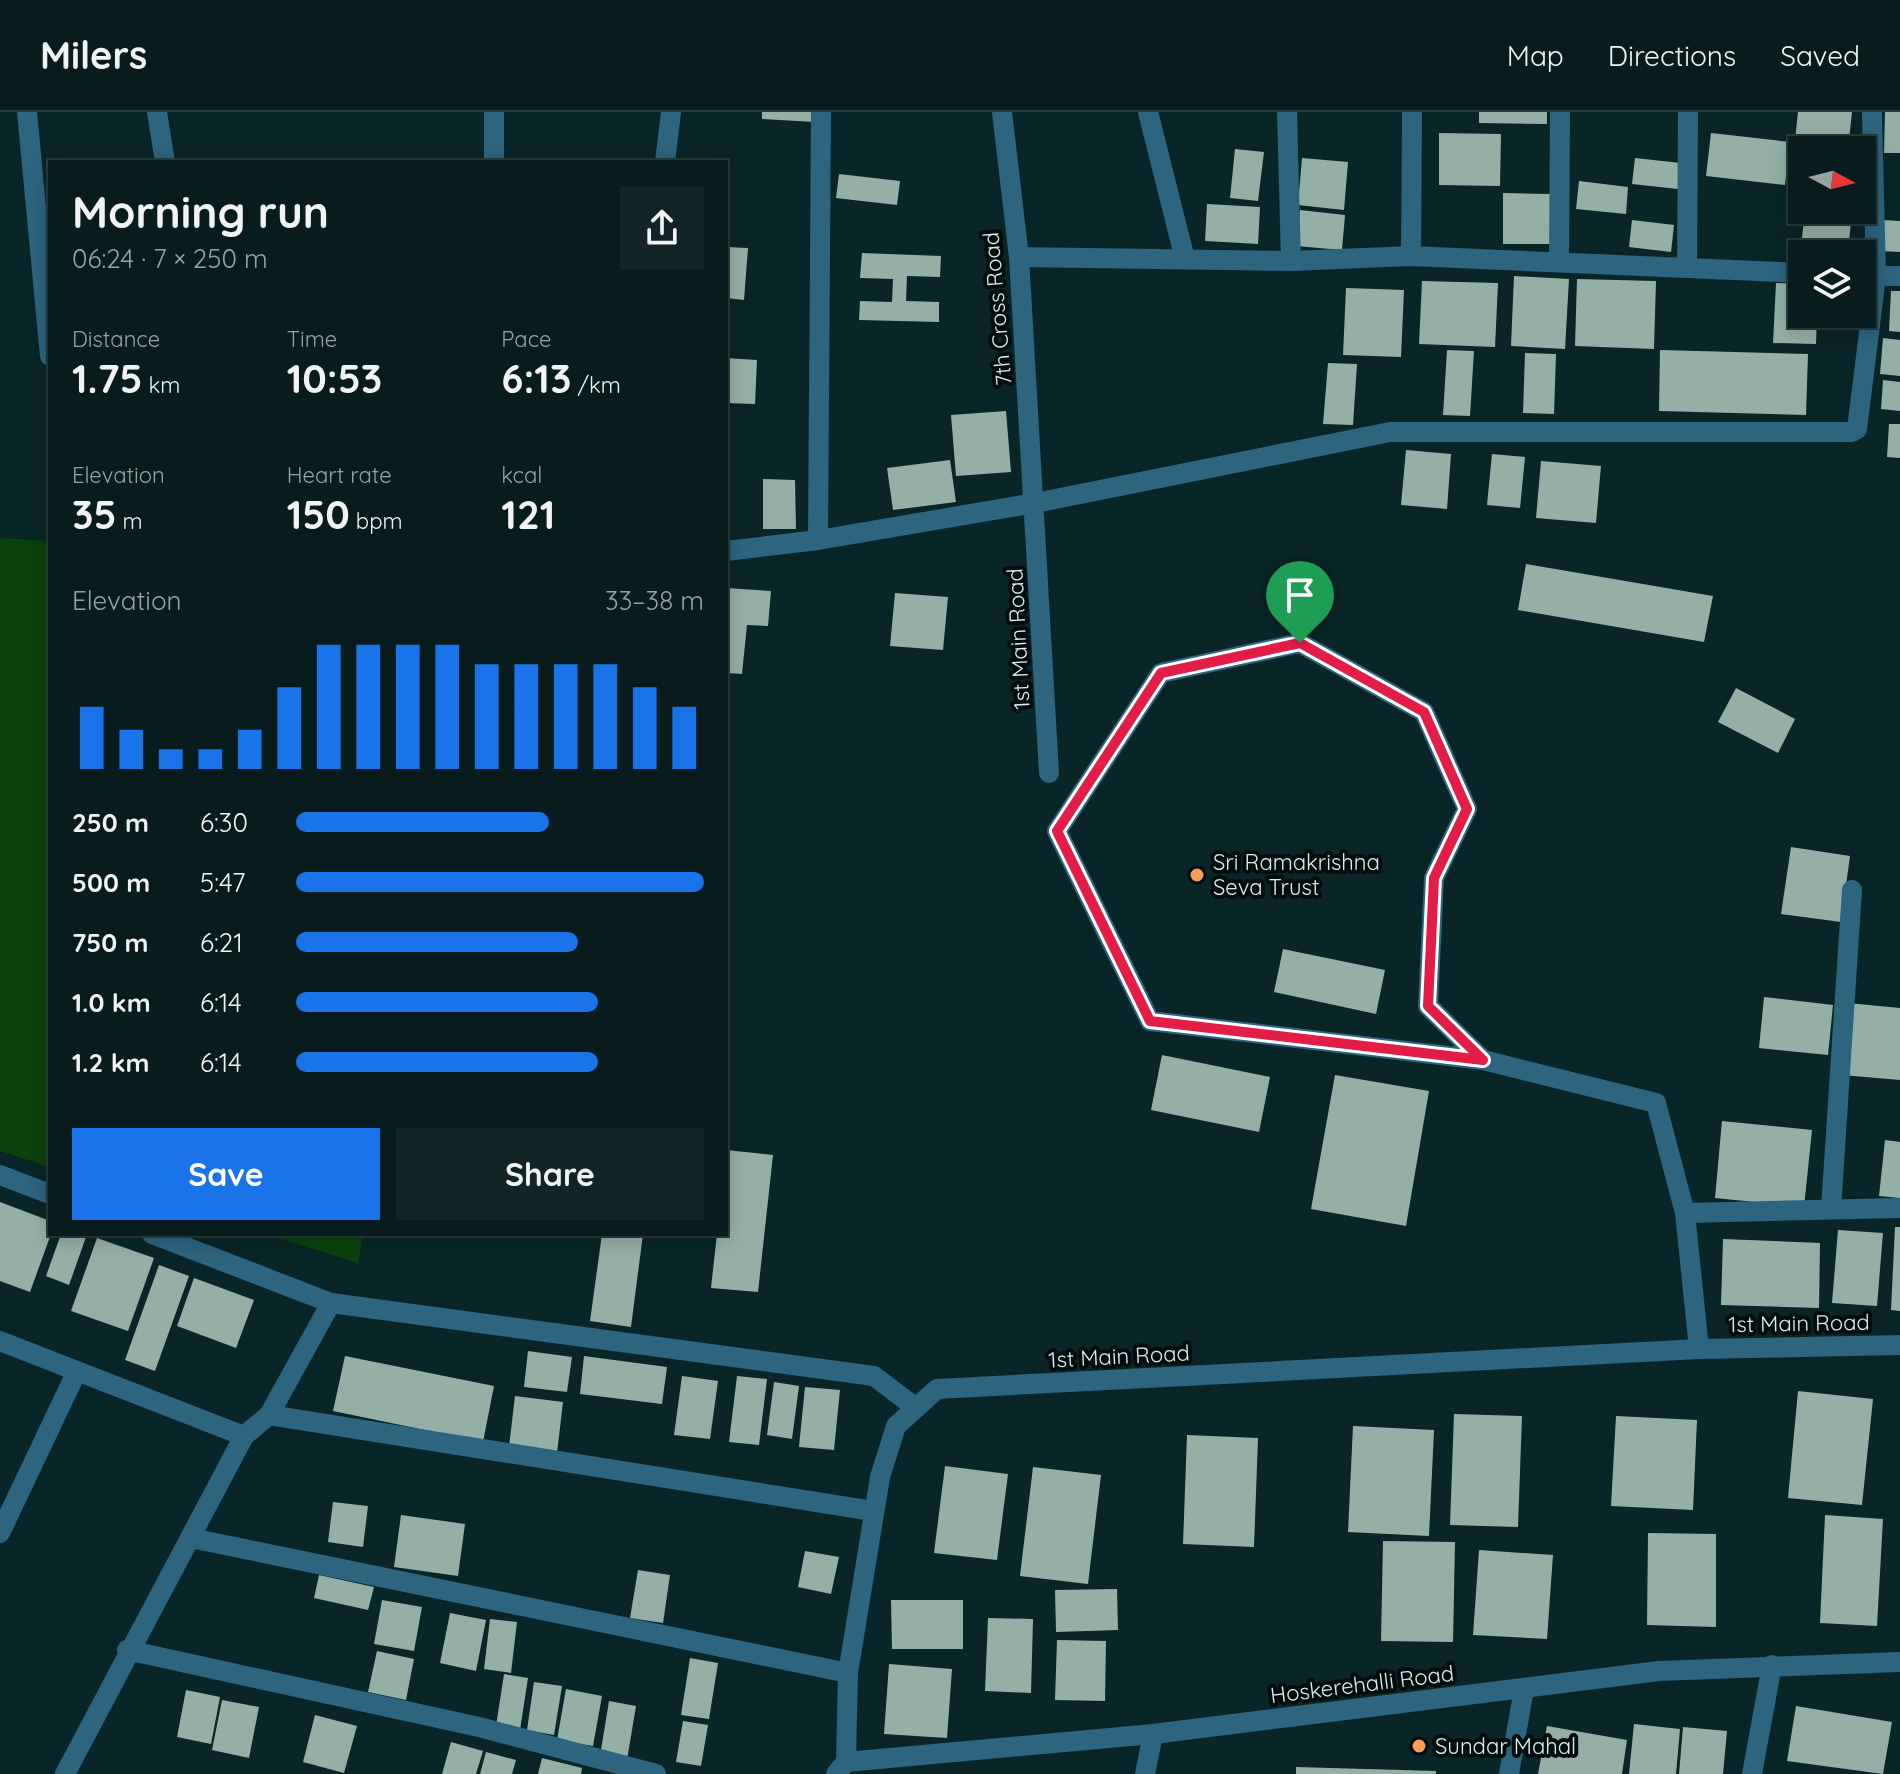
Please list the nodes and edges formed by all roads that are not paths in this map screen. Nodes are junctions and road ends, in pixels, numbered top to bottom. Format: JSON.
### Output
{"nodes":[{"id":1,"x":27,"y":112,"type":"edge"},
{"id":2,"x":157,"y":112,"type":"edge"},
{"id":3,"x":494,"y":112,"type":"edge"},
{"id":4,"x":671,"y":112,"type":"edge"},
{"id":5,"x":821,"y":112,"type":"edge"},
{"id":6,"x":1002,"y":112,"type":"edge"},
{"id":7,"x":1148,"y":112,"type":"edge"},
{"id":8,"x":1287,"y":112,"type":"edge"},
{"id":9,"x":1412,"y":112,"type":"edge"},
{"id":10,"x":1560,"y":112,"type":"edge"},
{"id":11,"x":1688,"y":112,"type":"edge"},
{"id":12,"x":1872,"y":112,"type":"edge"},
{"id":13,"x":165,"y":160,"type":"edge"},
{"id":14,"x":494,"y":160,"type":"edge"},
{"id":15,"x":665,"y":160,"type":"edge"},
{"id":16,"x":1870,"y":240,"type":"edge"},
{"id":17,"x":1411,"y":256,"type":"junction"},
{"id":18,"x":1019,"y":257,"type":"junction"},
{"id":19,"x":1185,"y":259,"type":"junction"},
{"id":20,"x":1291,"y":261,"type":"junction"},
{"id":21,"x":1559,"y":261,"type":"junction"},
{"id":22,"x":1687,"y":267,"type":"junction"},
{"id":23,"x":1788,"y":272,"type":"edge"},
{"id":24,"x":1876,"y":276,"type":"edge"},
{"id":25,"x":1900,"y":276,"type":"edge"},
{"id":26,"x":1865,"y":328,"type":"edge"},
{"id":27,"x":48,"y":335,"type":"edge"},
{"id":28,"x":1035,"y":503,"type":"junction"},
{"id":29,"x":818,"y":540,"type":"junction"},
{"id":30,"x":728,"y":551,"type":"edge"},
{"id":31,"x":1049,"y":773,"type":"dead end"},
{"id":32,"x":1852,"y":890,"type":"dead end"},
{"id":33,"x":1483,"y":1060,"type":"junction"},
{"id":34,"x":0,"y":1175,"type":"edge"},
{"id":35,"x":48,"y":1193,"type":"edge"},
{"id":36,"x":1900,"y":1208,"type":"edge"},
{"id":37,"x":1831,"y":1209,"type":"junction"},
{"id":38,"x":1685,"y":1213,"type":"junction"},
{"id":39,"x":157,"y":1236,"type":"edge"},
{"id":40,"x":331,"y":1303,"type":"junction"},
{"id":41,"x":0,"y":1341,"type":"edge"},
{"id":42,"x":1900,"y":1345,"type":"edge"},
{"id":43,"x":1699,"y":1349,"type":"junction"},
{"id":44,"x":77,"y":1371,"type":"junction"},
{"id":45,"x":916,"y":1408,"type":"junction"},
{"id":46,"x":269,"y":1415,"type":"junction"},
{"id":47,"x":244,"y":1436,"type":"junction"},
{"id":48,"x":873,"y":1511,"type":"junction"},
{"id":49,"x":0,"y":1533,"type":"edge"},
{"id":50,"x":191,"y":1538,"type":"junction"},
{"id":51,"x":127,"y":1650,"type":"junction"},
{"id":52,"x":1900,"y":1662,"type":"edge"},
{"id":53,"x":1772,"y":1665,"type":"junction"},
{"id":54,"x":848,"y":1673,"type":"junction"},
{"id":55,"x":1524,"y":1689,"type":"junction"},
{"id":56,"x":1153,"y":1734,"type":"junction"},
{"id":57,"x":841,"y":1768,"type":"edge"},
{"id":58,"x":65,"y":1774,"type":"edge"},
{"id":59,"x":656,"y":1774,"type":"edge"},
{"id":60,"x":1145,"y":1774,"type":"edge"},
{"id":61,"x":1509,"y":1774,"type":"edge"},
{"id":62,"x":1752,"y":1774,"type":"edge"}],
"edges":[{"from":1,"to":27,"type":"street"},
{"from":2,"to":13,"type":"street"},
{"from":3,"to":14,"type":"street"},
{"from":4,"to":15,"type":"street"},
{"from":5,"to":29,"type":"street"},
{"from":6,"to":18,"type":"street","name":"7th Cross Road"},
{"from":7,"to":19,"type":"street"},
{"from":8,"to":20,"type":"street"},
{"from":9,"to":17,"type":"street"},
{"from":10,"to":21,"type":"street"},
{"from":11,"to":22,"type":"street"},
{"from":12,"to":16,"type":"street"},
{"from":17,"to":20,"type":"street"},
{"from":17,"to":21,"type":"street"},
{"from":18,"to":19,"type":"street"},
{"from":18,"to":28,"type":"street","name":"7th Cross Road"},
{"from":19,"to":20,"type":"street"},
{"from":21,"to":22,"type":"street"},
{"from":22,"to":23,"type":"street"},
{"from":24,"to":25,"type":"street"},
{"from":26,"to":28,"type":"street"},
{"from":28,"to":29,"type":"street"},
{"from":28,"to":31,"type":"street","name":"1st Main Road"},
{"from":29,"to":30,"type":"street"},
{"from":32,"to":37,"type":"street"},
{"from":33,"to":33,"type":"street","name":"1st Main Road"},
{"from":33,"to":38,"type":"street","name":"1st Main Road"},
{"from":34,"to":35,"type":"street"},
{"from":36,"to":37,"type":"street"},
{"from":37,"to":38,"type":"street"},
{"from":38,"to":43,"type":"street","name":"1st Main Road"},
{"from":39,"to":40,"type":"street"},
{"from":40,"to":45,"type":"street"},
{"from":40,"to":46,"type":"street"},
{"from":41,"to":44,"type":"street"},
{"from":42,"to":43,"type":"street","name":"1st Main Road"},
{"from":43,"to":45,"type":"street","name":"1st Main Road"},
{"from":44,"to":47,"type":"street"},
{"from":44,"to":49,"type":"street"},
{"from":45,"to":48,"type":"street","name":"1st Main Road"},
{"from":46,"to":47,"type":"street"},
{"from":46,"to":48,"type":"street"},
{"from":47,"to":50,"type":"street"},
{"from":48,"to":54,"type":"street","name":"1st Main Road"},
{"from":50,"to":51,"type":"street"},
{"from":50,"to":54,"type":"street"},
{"from":51,"to":58,"type":"street"},
{"from":51,"to":59,"type":"street"},
{"from":52,"to":53,"type":"street","name":"Hoskerehalli Road"},
{"from":53,"to":55,"type":"street","name":"Hoskerehalli Road"},
{"from":53,"to":62,"type":"street"},
{"from":54,"to":57,"type":"street","name":"1st Main Road"},
{"from":55,"to":56,"type":"street","name":"Hoskerehalli Road"},
{"from":55,"to":61,"type":"street"},
{"from":56,"to":57,"type":"street","name":"Hoskerehalli Road"},
{"from":56,"to":60,"type":"street"}]}
